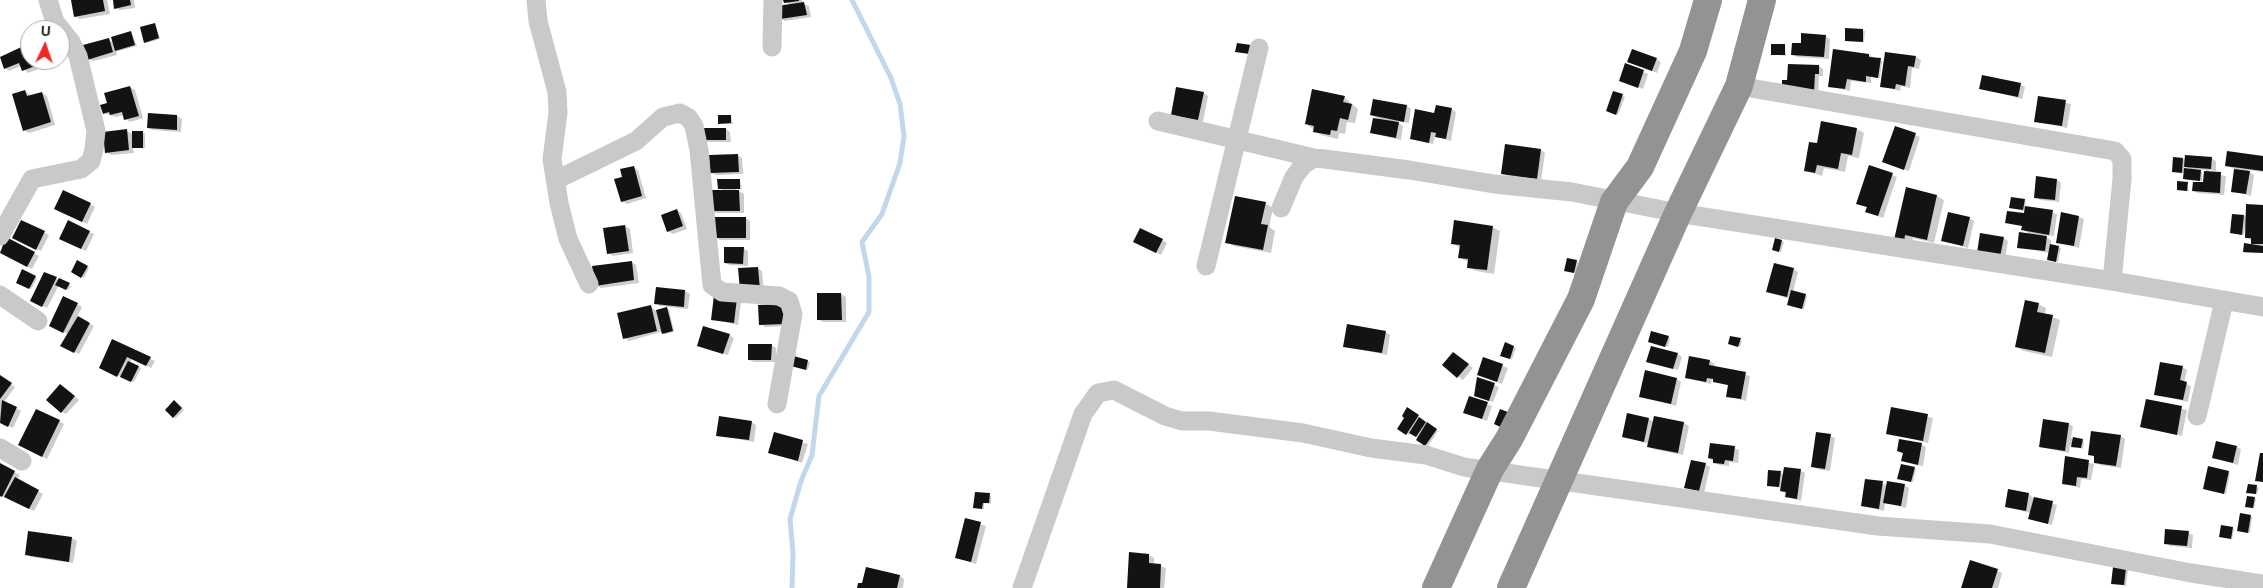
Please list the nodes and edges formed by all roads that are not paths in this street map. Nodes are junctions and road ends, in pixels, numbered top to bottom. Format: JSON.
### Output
{"nodes":[{"id":1,"x":48,"y":0,"type":"edge"},
{"id":2,"x":536,"y":0,"type":"edge"},
{"id":3,"x":773,"y":0,"type":"edge"},
{"id":4,"x":1708,"y":0,"type":"edge"},
{"id":5,"x":1762,"y":0,"type":"edge"},
{"id":6,"x":772,"y":47,"type":"dead end"},
{"id":7,"x":1259,"y":48,"type":"dead end"},
{"id":8,"x":1739,"y":86,"type":"junction"},
{"id":9,"x":1158,"y":121,"type":"dead end"},
{"id":10,"x":1236,"y":140,"type":"junction"},
{"id":11,"x":1314,"y":158,"type":"junction"},
{"id":12,"x":556,"y":180,"type":"junction"},
{"id":13,"x":1614,"y":202,"type":"junction"},
{"id":14,"x":1281,"y":208,"type":"dead end"},
{"id":15,"x":1678,"y":213,"type":"junction"},
{"id":16,"x":0,"y":236,"type":"edge"},
{"id":17,"x":1206,"y":266,"type":"dead end"},
{"id":18,"x":2112,"y":281,"type":"junction"},
{"id":19,"x":588,"y":284,"type":"dead end"},
{"id":20,"x":0,"y":295,"type":"edge"},
{"id":21,"x":2224,"y":301,"type":"junction"},
{"id":22,"x":2263,"y":307,"type":"edge"},
{"id":23,"x":38,"y":320,"type":"dead end"},
{"id":24,"x":777,"y":404,"type":"dead end"},
{"id":25,"x":2197,"y":416,"type":"dead end"},
{"id":26,"x":0,"y":448,"type":"edge"},
{"id":27,"x":22,"y":461,"type":"dead end"},
{"id":28,"x":1490,"y":470,"type":"junction"},
{"id":29,"x":1561,"y":481,"type":"junction"},
{"id":30,"x":2263,"y":584,"type":"edge"},
{"id":31,"x":1022,"y":588,"type":"edge"},
{"id":32,"x":1436,"y":588,"type":"edge"},
{"id":33,"x":1511,"y":588,"type":"edge"}],
"edges":[{"from":1,"to":16,"type":"street"},
{"from":2,"to":12,"type":"street"},
{"from":3,"to":6,"type":"street"},
{"from":4,"to":13,"type":"highway"},
{"from":5,"to":8,"type":"highway"},
{"from":7,"to":10,"type":"street"},
{"from":8,"to":15,"type":"highway"},
{"from":8,"to":18,"type":"street"},
{"from":9,"to":10,"type":"street"},
{"from":10,"to":11,"type":"street"},
{"from":10,"to":17,"type":"street"},
{"from":11,"to":13,"type":"street"},
{"from":11,"to":14,"type":"street"},
{"from":12,"to":19,"type":"street"},
{"from":12,"to":24,"type":"street"},
{"from":13,"to":15,"type":"street"},
{"from":13,"to":28,"type":"highway"},
{"from":15,"to":18,"type":"street"},
{"from":15,"to":29,"type":"highway"},
{"from":18,"to":21,"type":"street"},
{"from":20,"to":23,"type":"street"},
{"from":21,"to":22,"type":"street"},
{"from":21,"to":25,"type":"street"},
{"from":26,"to":27,"type":"street"},
{"from":28,"to":29,"type":"street"},
{"from":28,"to":31,"type":"street"},
{"from":28,"to":32,"type":"highway"},
{"from":29,"to":30,"type":"street"},
{"from":29,"to":33,"type":"highway"}]}
